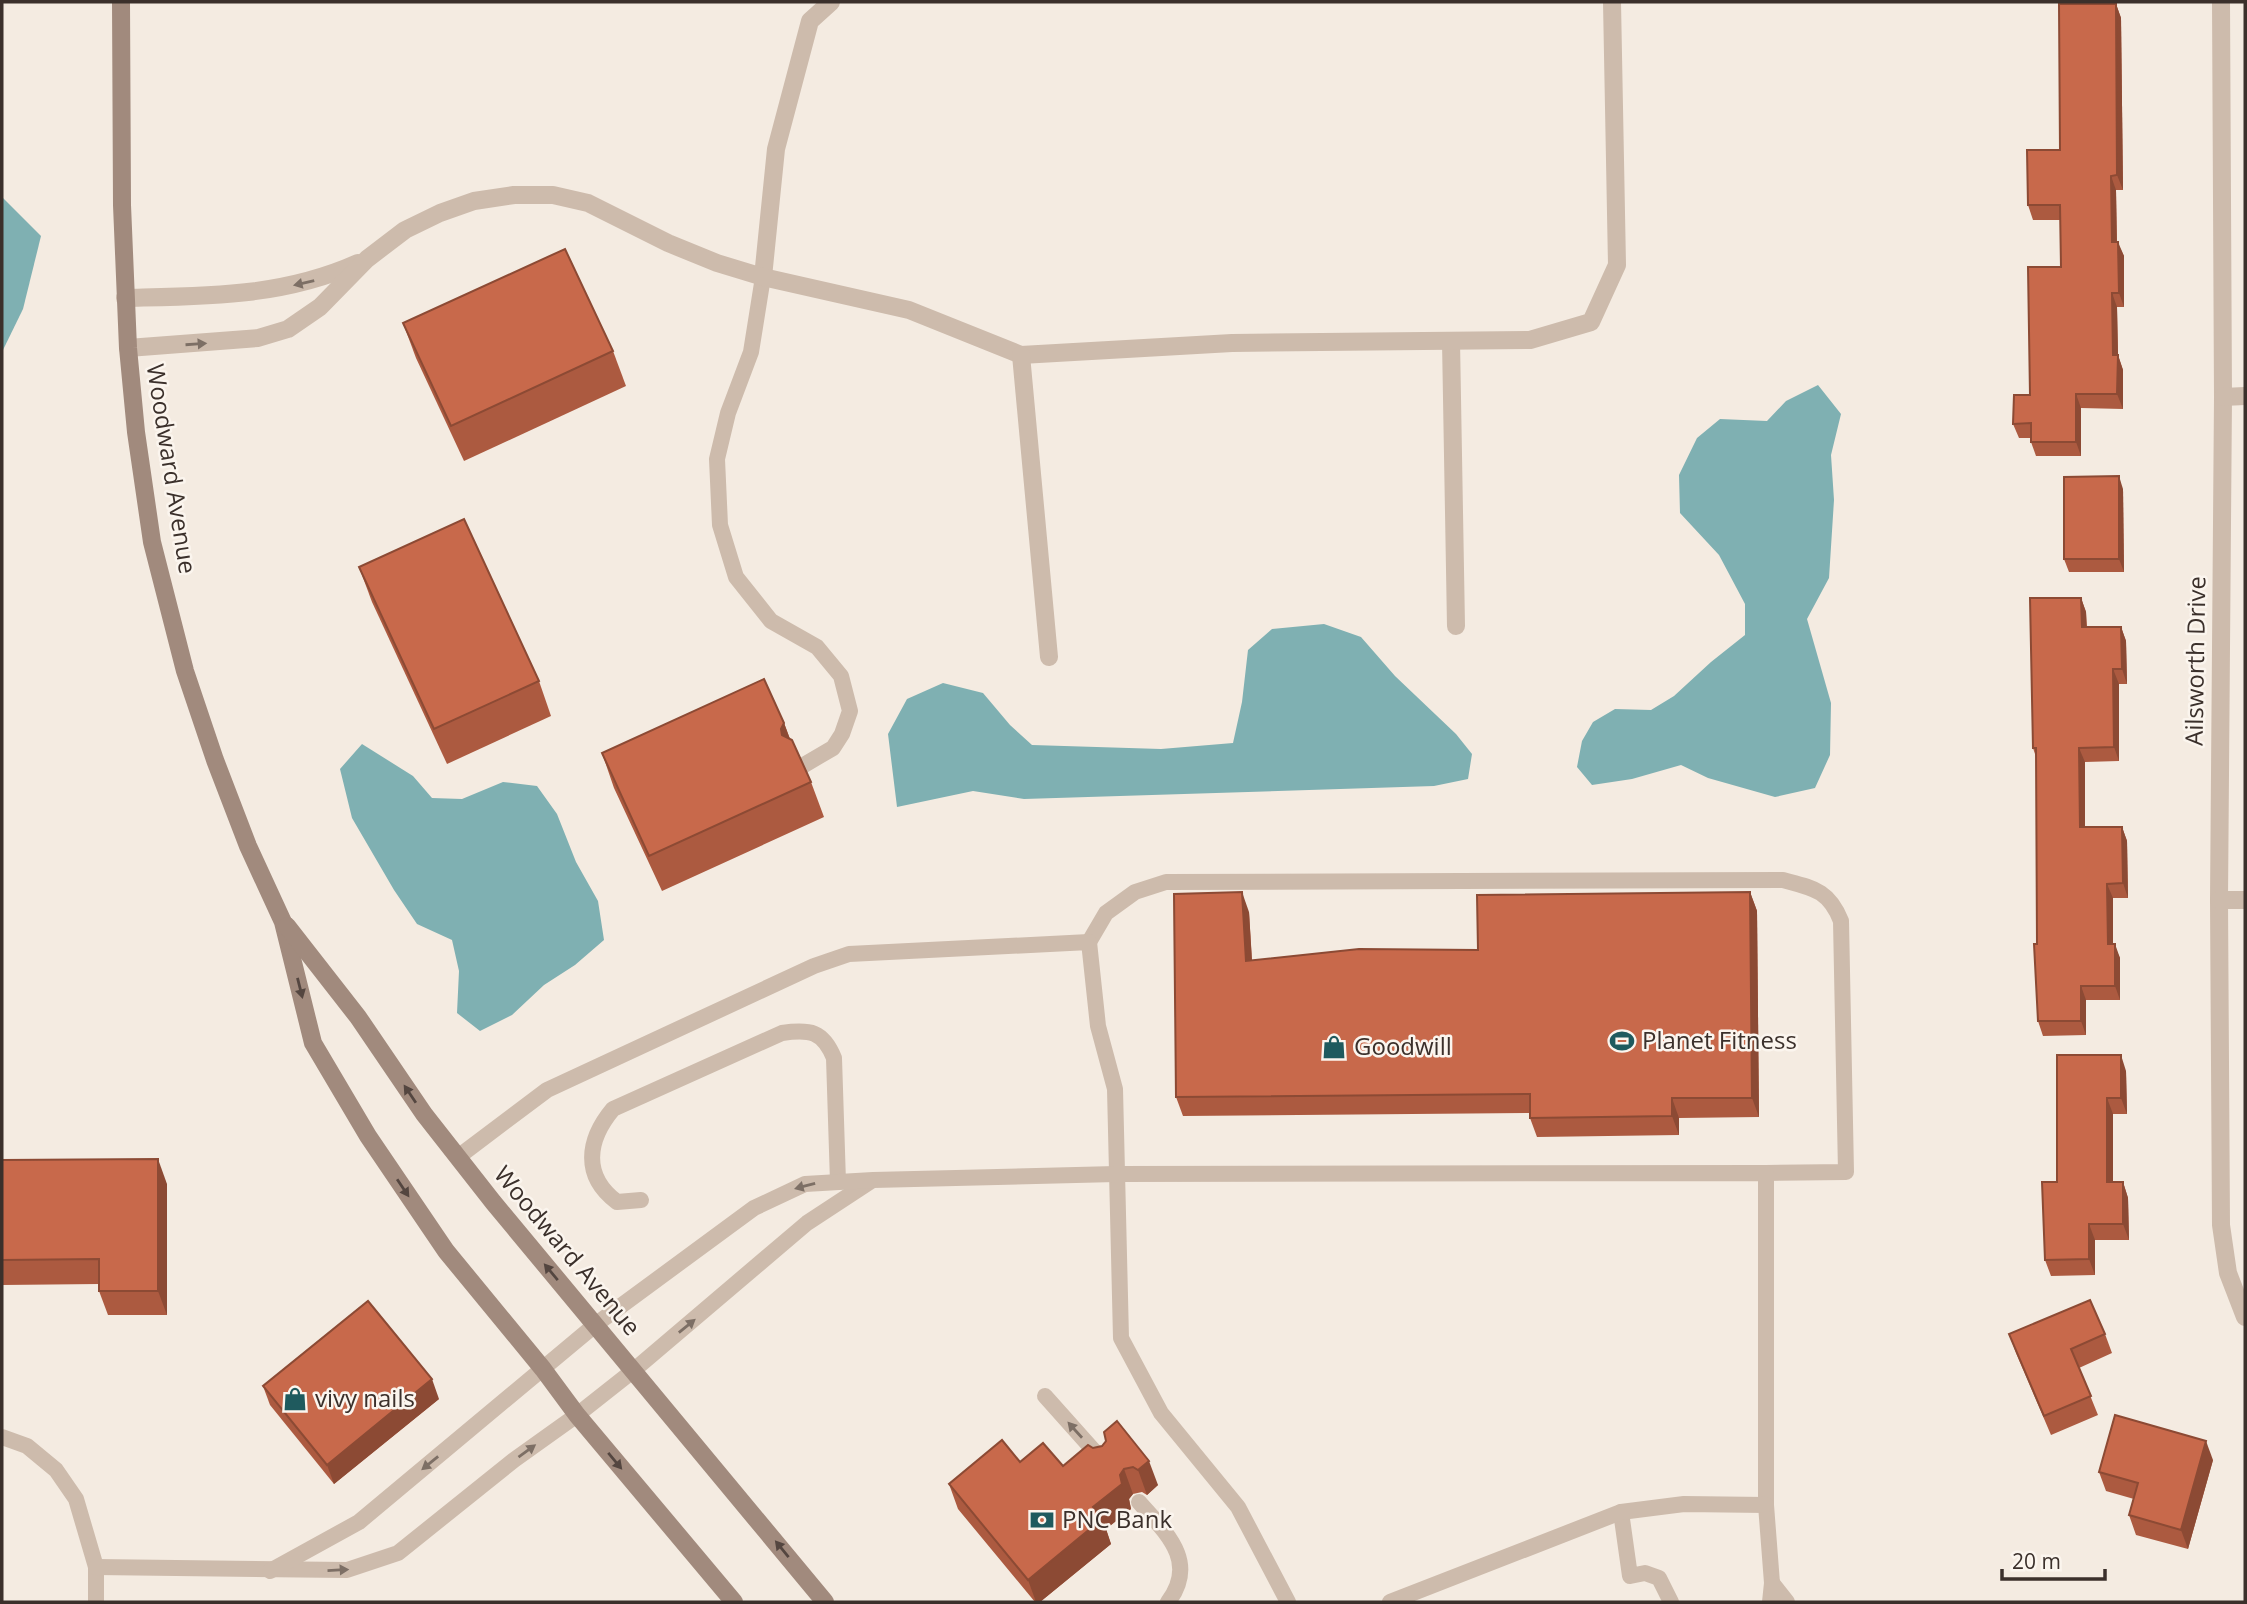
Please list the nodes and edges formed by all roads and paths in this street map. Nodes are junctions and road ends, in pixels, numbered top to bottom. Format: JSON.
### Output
{"nodes":[{"id":1,"x":121,"y":2,"type":"edge"},
{"id":2,"x":831,"y":2,"type":"edge"},
{"id":3,"x":1612,"y":2,"type":"edge"},
{"id":4,"x":2221,"y":2,"type":"edge"},
{"id":5,"x":367,"y":259,"type":"junction"},
{"id":6,"x":763,"y":277,"type":"junction"},
{"id":7,"x":125,"y":298,"type":"junction"},
{"id":8,"x":1451,"y":341,"type":"junction"},
{"id":9,"x":128,"y":348,"type":"junction"},
{"id":10,"x":1021,"y":355,"type":"junction"},
{"id":11,"x":2245,"y":396,"type":"edge"},
{"id":12,"x":2224,"y":397,"type":"junction"},
{"id":13,"x":1456,"y":626,"type":"dead end"},
{"id":14,"x":1049,"y":657,"type":"dead end"},
{"id":15,"x":804,"y":765,"type":"edge"},
{"id":16,"x":2218,"y":900,"type":"junction"},
{"id":17,"x":2245,"y":900,"type":"edge"},
{"id":18,"x":284,"y":922,"type":"junction"},
{"id":19,"x":1089,"y":943,"type":"junction"},
{"id":20,"x":458,"y":1157,"type":"junction"},
{"id":21,"x":1766,"y":1173,"type":"junction"},
{"id":22,"x":1116,"y":1174,"type":"junction"},
{"id":23,"x":873,"y":1180,"type":"junction"},
{"id":24,"x":838,"y":1182,"type":"junction"},
{"id":25,"x":641,"y":1199,"type":"dead end"},
{"id":26,"x":2245,"y":1317,"type":"edge"},
{"id":27,"x":595,"y":1325,"type":"junction"},
{"id":28,"x":542,"y":1369,"type":"junction"},
{"id":29,"x":634,"y":1370,"type":"junction"},
{"id":30,"x":1045,"y":1396,"type":"dead end"},
{"id":31,"x":577,"y":1415,"type":"junction"},
{"id":32,"x":2,"y":1437,"type":"edge"},
{"id":33,"x":1105,"y":1463,"type":"edge"},
{"id":34,"x":1139,"y":1502,"type":"edge"},
{"id":35,"x":1766,"y":1505,"type":"junction"},
{"id":36,"x":1621,"y":1512,"type":"junction"},
{"id":37,"x":96,"y":1567,"type":"junction"},
{"id":38,"x":270,"y":1571,"type":"junction"},
{"id":39,"x":1772,"y":1583,"type":"junction"},
{"id":40,"x":1432,"y":1595,"type":"edge"},
{"id":41,"x":96,"y":1602,"type":"edge"},
{"id":42,"x":734,"y":1602,"type":"edge"},
{"id":43,"x":825,"y":1602,"type":"edge"},
{"id":44,"x":1168,"y":1602,"type":"edge"},
{"id":45,"x":1288,"y":1602,"type":"edge"},
{"id":46,"x":1390,"y":1602,"type":"edge"},
{"id":47,"x":1671,"y":1602,"type":"edge"},
{"id":48,"x":1770,"y":1602,"type":"edge"},
{"id":49,"x":1787,"y":1602,"type":"edge"}],
"edges":[{"from":1,"to":7,"type":"main road","name":"Woodward Avenue"},
{"from":2,"to":6,"type":"street"},
{"from":3,"to":8,"type":"street"},
{"from":4,"to":12,"type":"street","name":"Ailsworth Drive"},
{"from":5,"to":6,"type":"street"},
{"from":5,"to":7,"type":"street","one_way":true},
{"from":9,"to":5,"type":"street","one_way":true},
{"from":6,"to":10,"type":"street"},
{"from":6,"to":15,"type":"lane"},
{"from":7,"to":9,"type":"main road","name":"Woodward Avenue"},
{"from":8,"to":10,"type":"street"},
{"from":8,"to":13,"type":"street"},
{"from":9,"to":18,"type":"main road","name":"Woodward Avenue"},
{"from":10,"to":14,"type":"street"},
{"from":11,"to":12,"type":"street"},
{"from":12,"to":16,"type":"street","name":"Ailsworth Drive"},
{"from":16,"to":17,"type":"street"},
{"from":16,"to":26,"type":"street","name":"Ailsworth Drive"},
{"from":20,"to":18,"type":"main road","name":"Woodward Avenue","one_way":true},
{"from":18,"to":28,"type":"main road","name":"Woodward Avenue","one_way":true},
{"from":19,"to":20,"type":"lane"},
{"from":19,"to":21,"type":"lane"},
{"from":19,"to":22,"type":"lane"},
{"from":27,"to":20,"type":"main road","name":"Woodward Avenue","one_way":true},
{"from":21,"to":22,"type":"lane"},
{"from":21,"to":35,"type":"lane"},
{"from":22,"to":23,"type":"lane"},
{"from":22,"to":45,"type":"lane"},
{"from":23,"to":24,"type":"lane"},
{"from":29,"to":23,"type":"lane","one_way":true},
{"from":24,"to":25,"type":"lane"},
{"from":24,"to":27,"type":"lane","one_way":true},
{"from":27,"to":28,"type":"lane"},
{"from":27,"to":29,"type":"main road","name":"Woodward Avenue"},
{"from":28,"to":31,"type":"main road","name":"Woodward Avenue"},
{"from":28,"to":38,"type":"lane","one_way":true},
{"from":29,"to":31,"type":"lane"},
{"from":43,"to":29,"type":"main road","name":"Woodward Avenue","one_way":true},
{"from":33,"to":30,"type":"lane","one_way":true},
{"from":38,"to":31,"type":"lane","one_way":true},
{"from":31,"to":42,"type":"main road","name":"Woodward Avenue","one_way":true},
{"from":32,"to":37,"type":"lane"},
{"from":34,"to":44,"type":"lane"},
{"from":35,"to":36,"type":"lane"},
{"from":35,"to":39,"type":"lane"},
{"from":36,"to":40,"type":"lane"},
{"from":36,"to":47,"type":"lane"},
{"from":37,"to":38,"type":"lane"},
{"from":37,"to":41,"type":"lane"},
{"from":39,"to":48,"type":"lane"},
{"from":39,"to":49,"type":"lane"},
{"from":40,"to":46,"type":"lane"}]}
